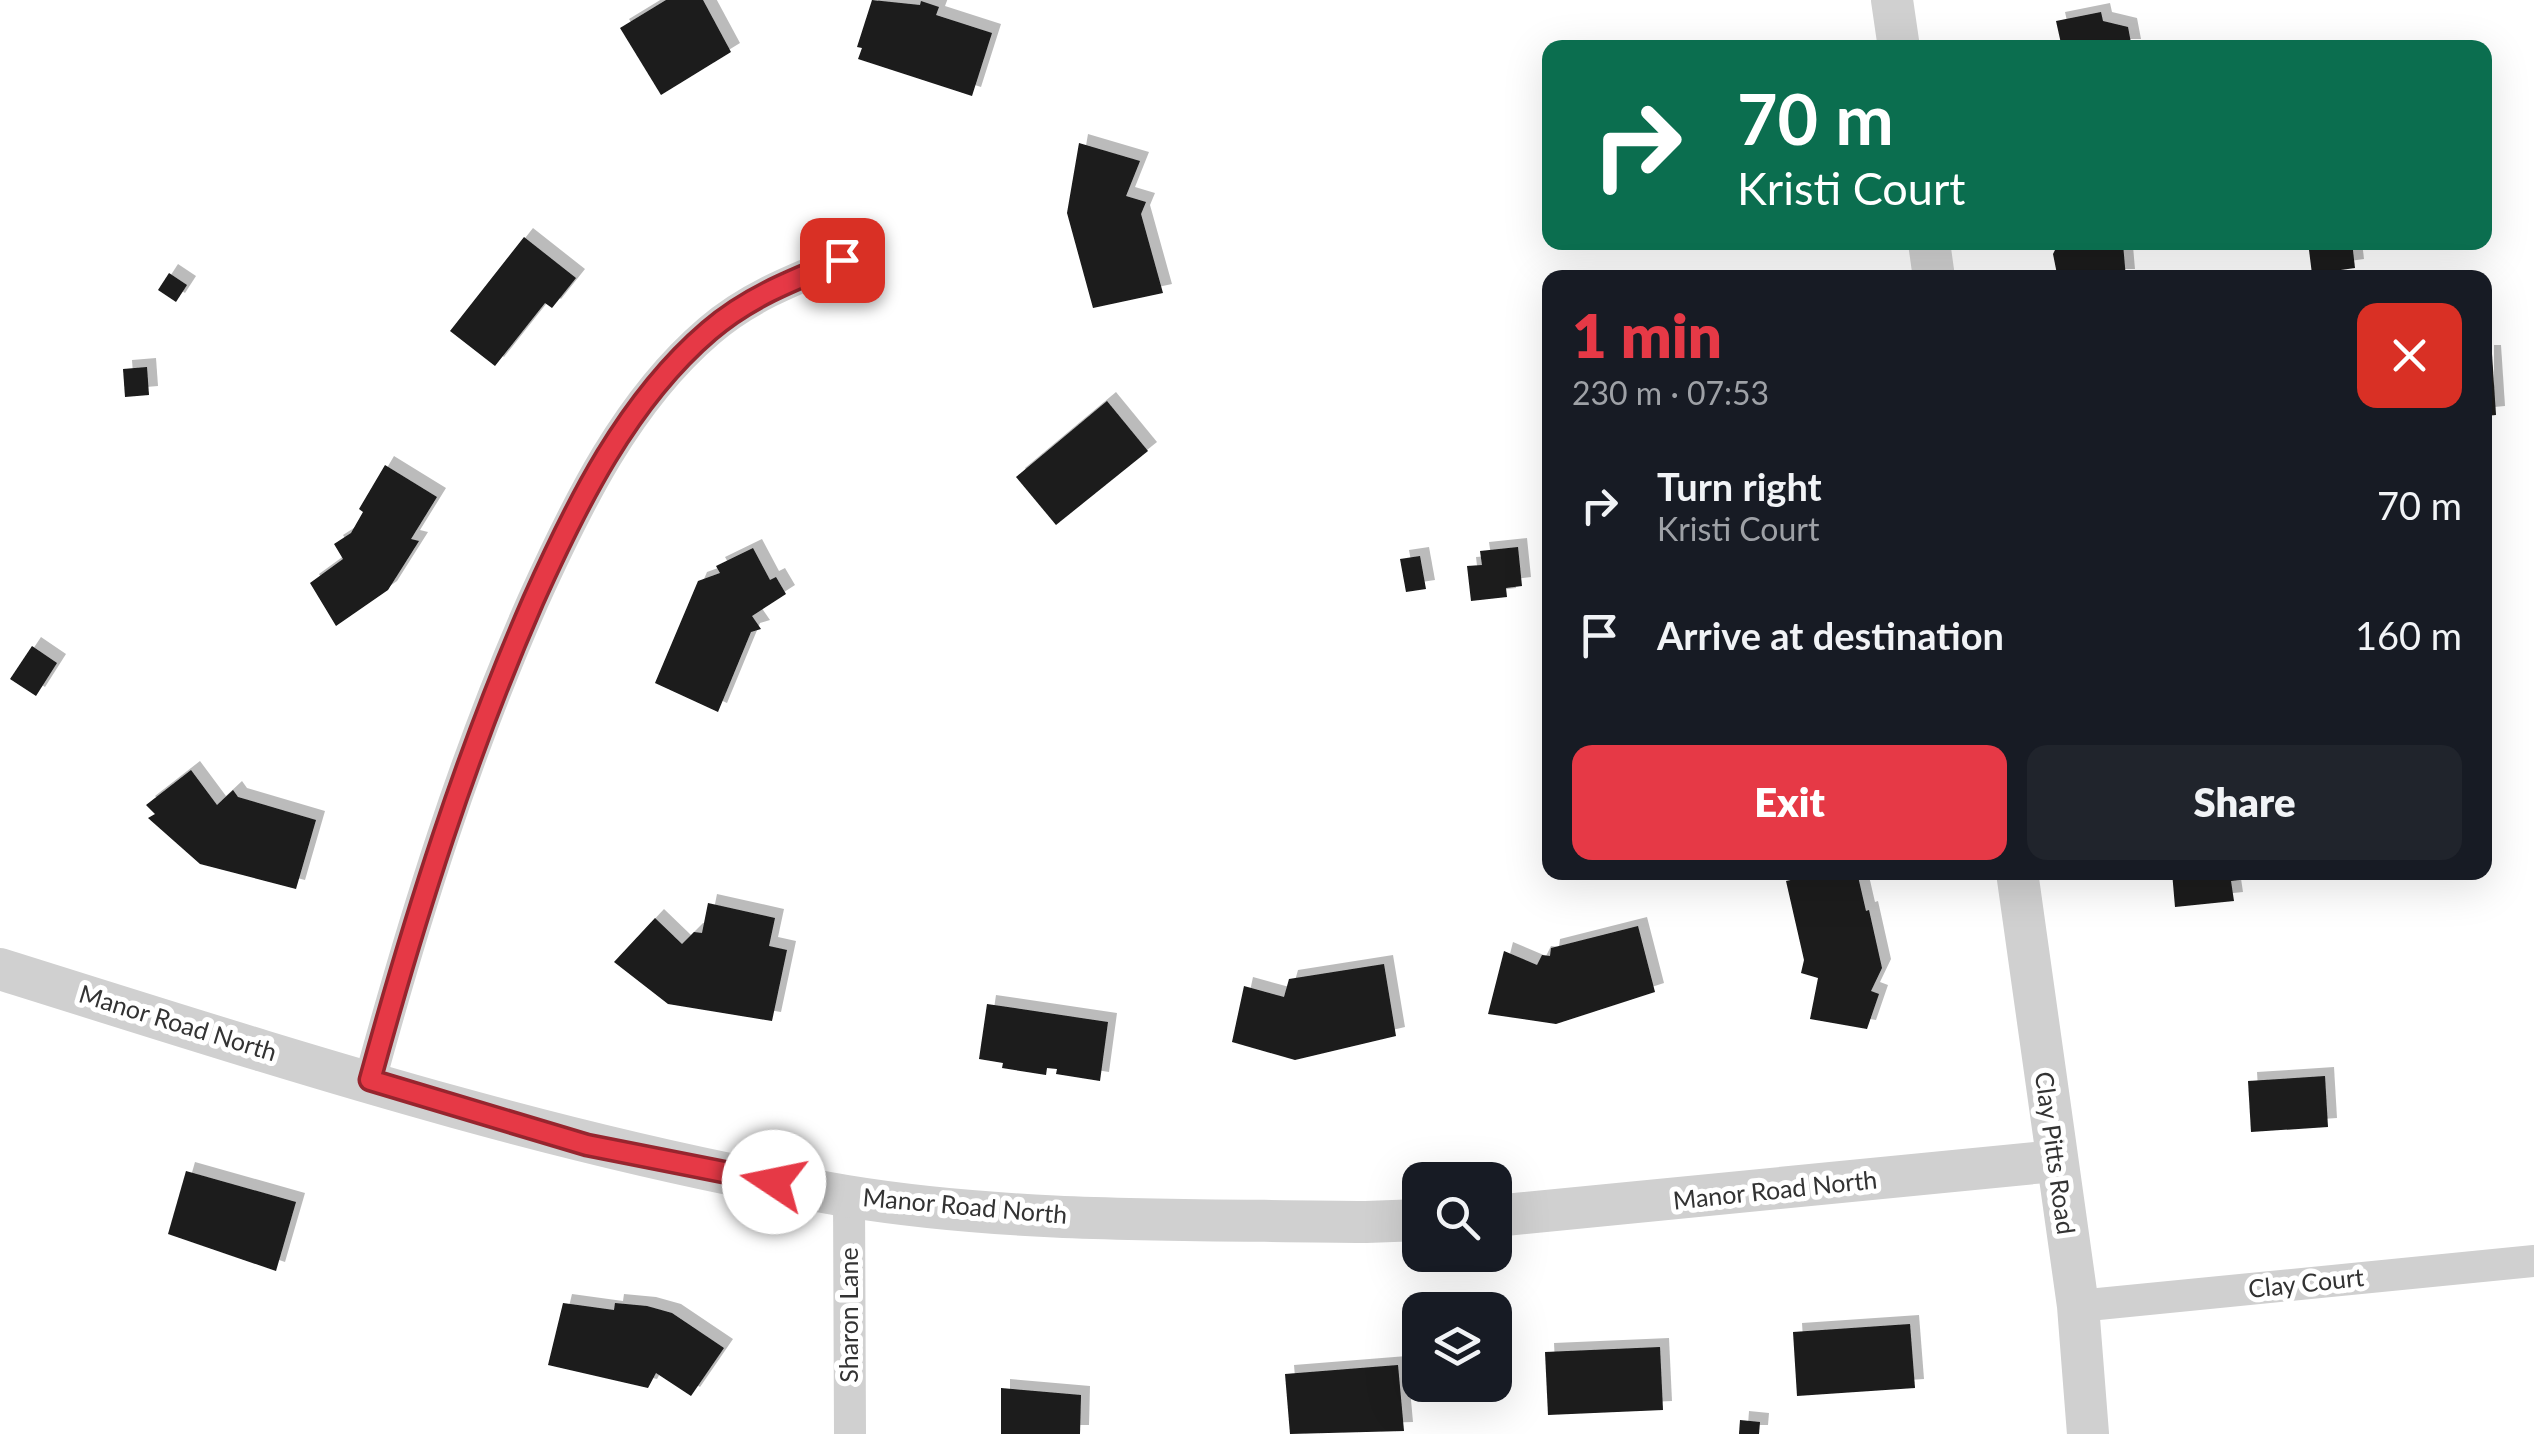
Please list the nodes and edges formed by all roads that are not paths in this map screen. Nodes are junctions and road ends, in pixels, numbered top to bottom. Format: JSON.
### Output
{"nodes":[{"id":1,"x":1892,"y":0,"type":"edge"},
{"id":2,"x":1899,"y":40,"type":"edge"},
{"id":3,"x":842,"y":260,"type":"dead end"},
{"id":4,"x":2019,"y":880,"type":"edge"},
{"id":5,"x":0,"y":969,"type":"edge"},
{"id":6,"x":370,"y":1080,"type":"junction"},
{"id":7,"x":2055,"y":1161,"type":"junction"},
{"id":8,"x":848,"y":1196,"type":"junction"},
{"id":9,"x":1512,"y":1214,"type":"edge"},
{"id":10,"x":1402,"y":1220,"type":"edge"},
{"id":11,"x":2534,"y":1261,"type":"edge"},
{"id":12,"x":2078,"y":1306,"type":"junction"},
{"id":13,"x":850,"y":1434,"type":"edge"},
{"id":14,"x":2088,"y":1434,"type":"edge"}],
"edges":[{"from":1,"to":2,"type":"street"},
{"from":3,"to":6,"type":"street"},
{"from":4,"to":7,"type":"street","name":"Clay Pitts Road"},
{"from":5,"to":6,"type":"street","name":"Manor Road North"},
{"from":6,"to":8,"type":"street","name":"Manor Road North"},
{"from":7,"to":9,"type":"street","name":"Manor Road North"},
{"from":7,"to":12,"type":"street","name":"Clay Pitts Road"},
{"from":8,"to":10,"type":"street","name":"Manor Road North"},
{"from":8,"to":13,"type":"street","name":"Sharon Lane"},
{"from":11,"to":12,"type":"street","name":"Clay Court"},
{"from":12,"to":14,"type":"street","name":"Clay Pitts Road"}]}
